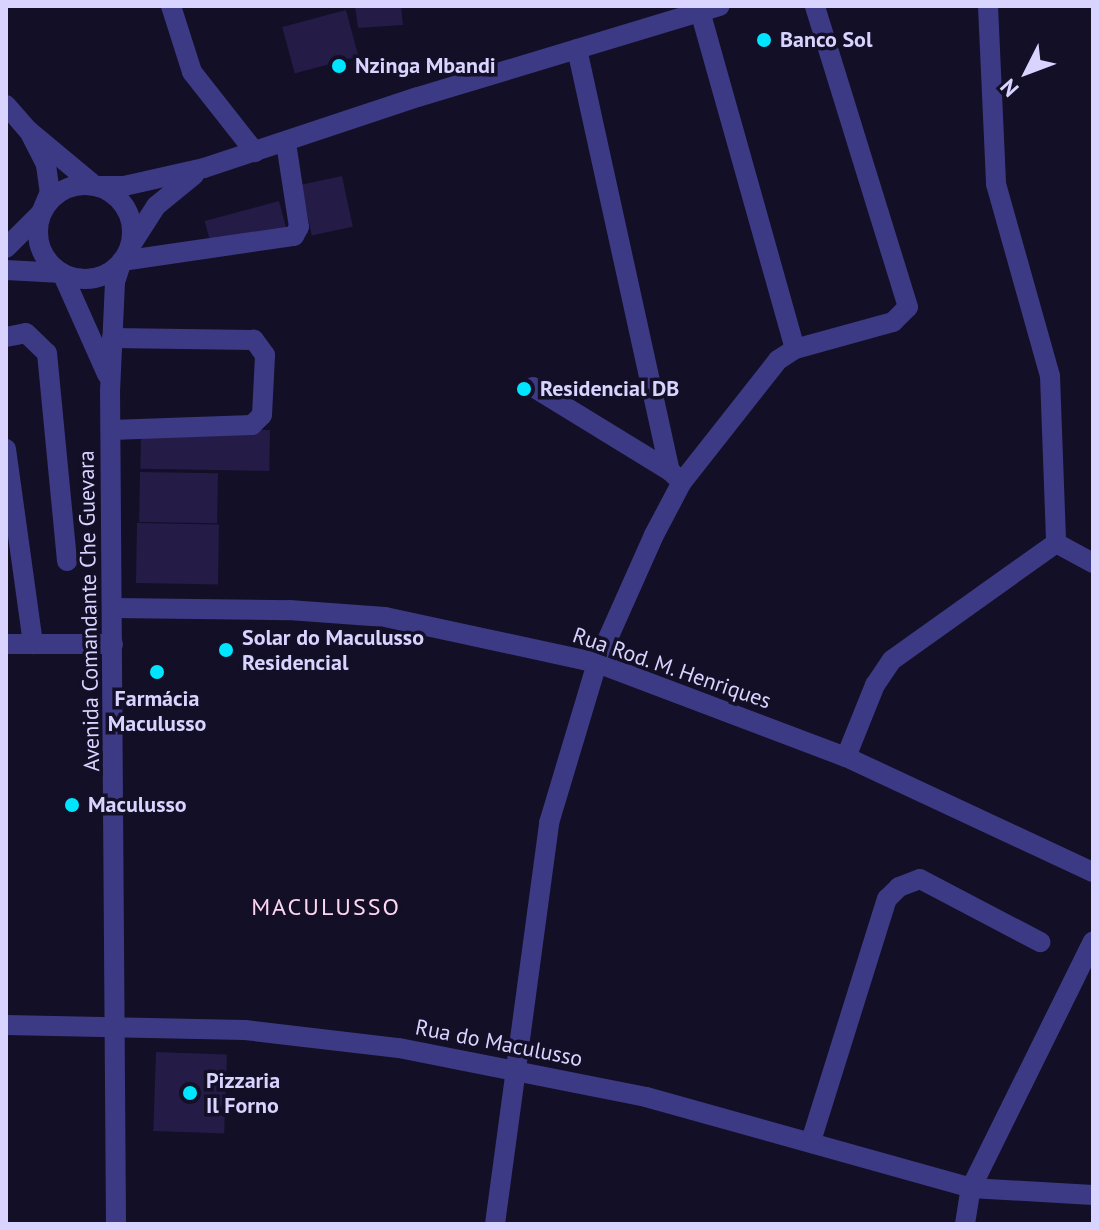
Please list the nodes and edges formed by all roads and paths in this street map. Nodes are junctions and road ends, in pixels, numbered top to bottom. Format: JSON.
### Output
{"nodes":[{"id":1,"x":171,"y":6,"type":"edge"},
{"id":2,"x":720,"y":6,"type":"edge"},
{"id":3,"x":815,"y":6,"type":"edge"},
{"id":4,"x":988,"y":6,"type":"edge"},
{"id":5,"x":700,"y":11,"type":"junction"},
{"id":6,"x":577,"y":49,"type":"junction"},
{"id":7,"x":6,"y":105,"type":"edge"},
{"id":8,"x":29,"y":131,"type":"junction"},
{"id":9,"x":286,"y":143,"type":"junction"},
{"id":10,"x":255,"y":152,"type":"junction"},
{"id":11,"x":204,"y":168,"type":"junction"},
{"id":12,"x":95,"y":186,"type":"junction"},
{"id":13,"x":41,"y":213,"type":"junction"},
{"id":14,"x":6,"y":248,"type":"edge"},
{"id":15,"x":125,"y":255,"type":"junction"},
{"id":16,"x":6,"y":270,"type":"edge"},
{"id":17,"x":62,"y":273,"type":"junction"},
{"id":18,"x":6,"y":337,"type":"edge"},
{"id":19,"x":112,"y":338,"type":"junction"},
{"id":20,"x":795,"y":349,"type":"junction"},
{"id":21,"x":110,"y":381,"type":"junction"},
{"id":22,"x":533,"y":387,"type":"dead end"},
{"id":23,"x":111,"y":430,"type":"junction"},
{"id":24,"x":6,"y":449,"type":"edge"},
{"id":25,"x":676,"y":476,"type":"junction"},
{"id":26,"x":1056,"y":543,"type":"junction"},
{"id":27,"x":67,"y":561,"type":"dead end"},
{"id":28,"x":1093,"y":563,"type":"edge"},
{"id":29,"x":113,"y":608,"type":"junction"},
{"id":30,"x":6,"y":644,"type":"edge"},
{"id":31,"x":33,"y":644,"type":"junction"},
{"id":32,"x":113,"y":644,"type":"junction"},
{"id":33,"x":597,"y":663,"type":"junction"},
{"id":34,"x":846,"y":757,"type":"junction"},
{"id":35,"x":1093,"y":872,"type":"edge"},
{"id":36,"x":1093,"y":941,"type":"edge"},
{"id":37,"x":1040,"y":942,"type":"dead end"},
{"id":38,"x":6,"y":1025,"type":"edge"},
{"id":39,"x":117,"y":1025,"type":"junction"},
{"id":40,"x":517,"y":1069,"type":"junction"},
{"id":41,"x":811,"y":1141,"type":"junction"},
{"id":42,"x":971,"y":1188,"type":"junction"},
{"id":43,"x":1093,"y":1195,"type":"edge"},
{"id":44,"x":116,"y":1224,"type":"edge"},
{"id":45,"x":495,"y":1224,"type":"edge"},
{"id":46,"x":965,"y":1224,"type":"edge"}],
"edges":[{"from":1,"to":10,"type":"street"},
{"from":2,"to":5,"type":"street"},
{"from":3,"to":20,"type":"street"},
{"from":4,"to":26,"type":"street"},
{"from":5,"to":6,"type":"street"},
{"from":5,"to":20,"type":"street"},
{"from":6,"to":9,"type":"street"},
{"from":6,"to":25,"type":"street"},
{"from":7,"to":8,"type":"street"},
{"from":8,"to":12,"type":"street"},
{"from":8,"to":13,"type":"street"},
{"from":9,"to":10,"type":"street"},
{"from":9,"to":15,"type":"street"},
{"from":10,"to":11,"type":"street"},
{"from":11,"to":12,"type":"street"},
{"from":11,"to":15,"type":"street"},
{"from":12,"to":13,"type":"street"},
{"from":12,"to":15,"type":"street"},
{"from":13,"to":14,"type":"street"},
{"from":13,"to":17,"type":"street"},
{"from":15,"to":17,"type":"street"},
{"from":15,"to":19,"type":"street","name":"Avenida Comandante Che Guevara"},
{"from":16,"to":17,"type":"street"},
{"from":17,"to":21,"type":"street","name":"Avenida Comandante Che Guevara"},
{"from":18,"to":27,"type":"street"},
{"from":19,"to":21,"type":"street","name":"Avenida Comandante Che Guevara"},
{"from":19,"to":23,"type":"street"},
{"from":20,"to":25,"type":"street"},
{"from":21,"to":23,"type":"street","name":"Avenida Comandante Che Guevara"},
{"from":22,"to":25,"type":"street"},
{"from":23,"to":29,"type":"street","name":"Avenida Comandante Che Guevara"},
{"from":24,"to":31,"type":"street"},
{"from":25,"to":33,"type":"street"},
{"from":26,"to":28,"type":"street"},
{"from":26,"to":34,"type":"street"},
{"from":29,"to":32,"type":"street","name":"Avenida Comandante Che Guevara"},
{"from":29,"to":33,"type":"street","name":"Rua Rod. M. Henriques"},
{"from":30,"to":31,"type":"street"},
{"from":31,"to":32,"type":"street"},
{"from":32,"to":39,"type":"street","name":"Avenida Comandante Che Guevara"},
{"from":33,"to":34,"type":"street","name":"Rua Rod. M. Henriques"},
{"from":33,"to":40,"type":"street"},
{"from":34,"to":35,"type":"street","name":"Rua Rod. M. Henriques"},
{"from":36,"to":42,"type":"street"},
{"from":37,"to":41,"type":"street"},
{"from":38,"to":39,"type":"street","name":"Rua do Maculusso"},
{"from":39,"to":40,"type":"street","name":"Rua do Maculusso"},
{"from":39,"to":44,"type":"street","name":"Avenida Comandante Che Guevara"},
{"from":40,"to":41,"type":"street","name":"Rua do Maculusso"},
{"from":40,"to":45,"type":"street"},
{"from":41,"to":42,"type":"street","name":"Rua do Maculusso"},
{"from":42,"to":43,"type":"street","name":"Rua do Maculusso"},
{"from":42,"to":46,"type":"street"}]}
